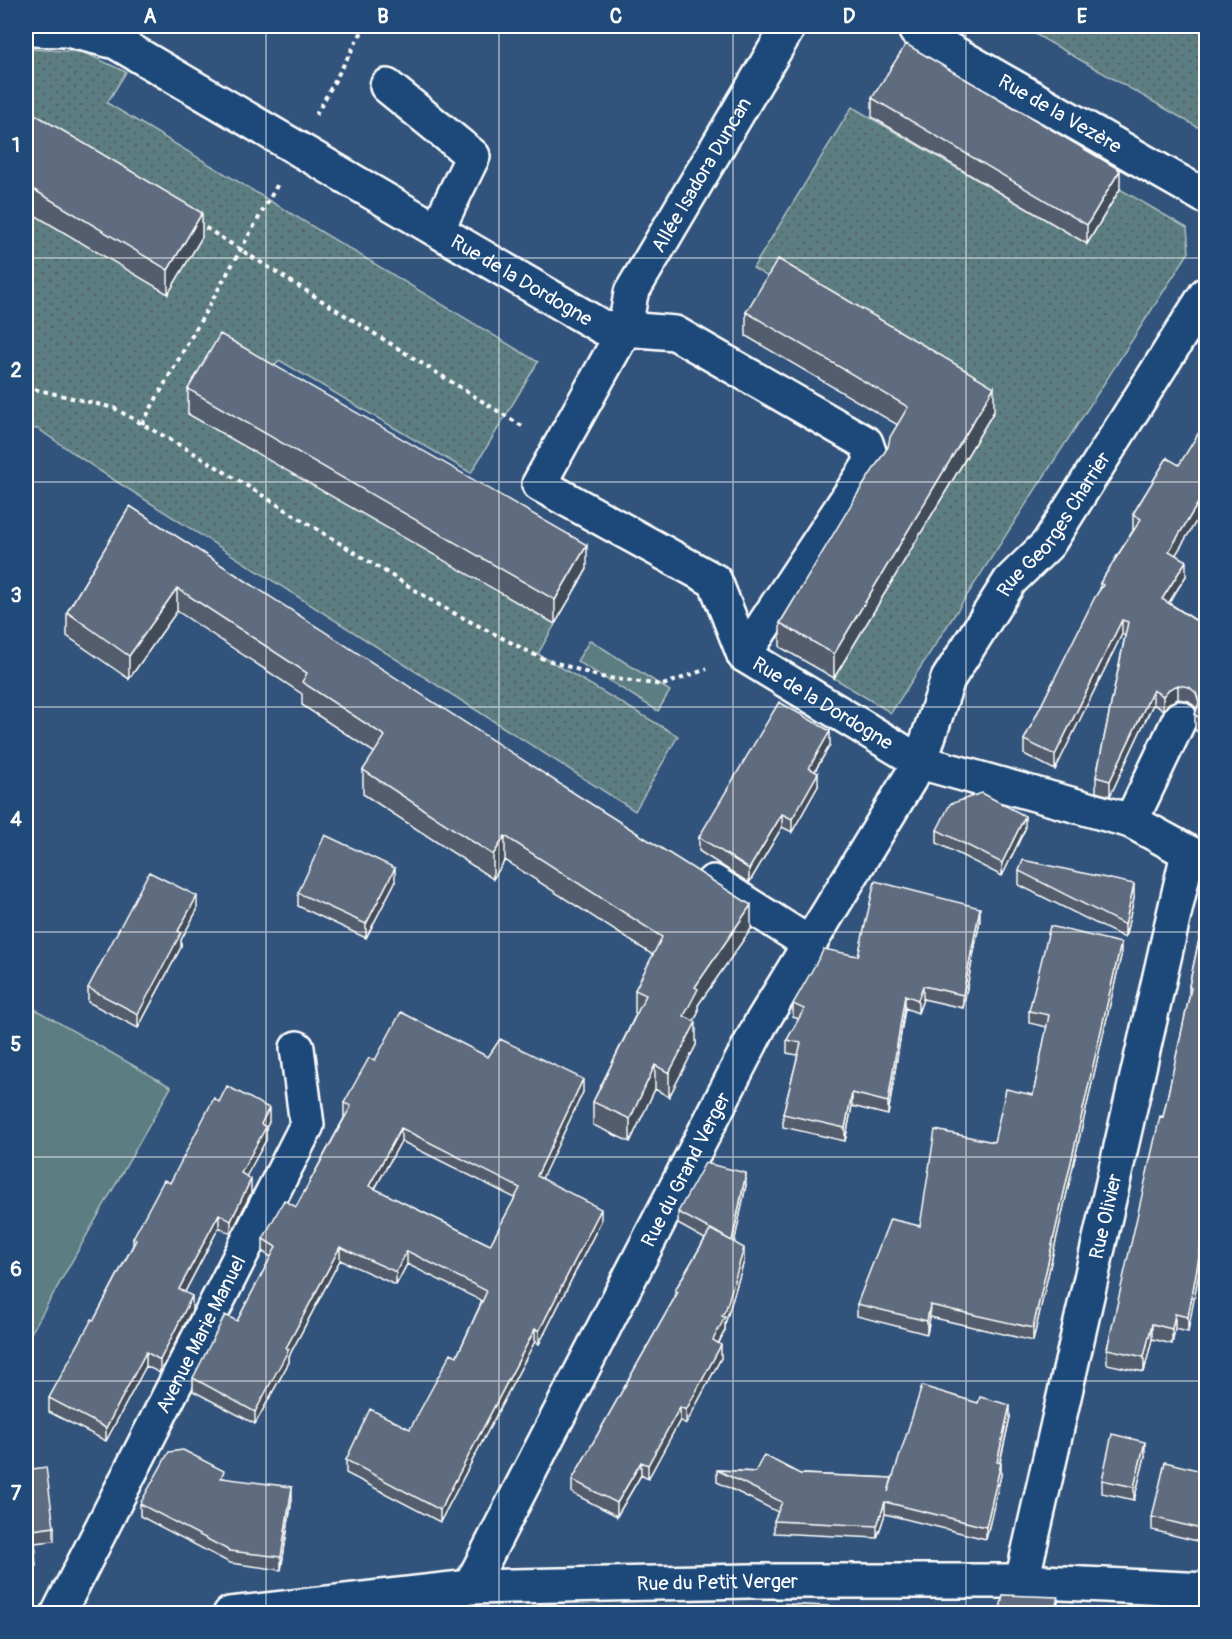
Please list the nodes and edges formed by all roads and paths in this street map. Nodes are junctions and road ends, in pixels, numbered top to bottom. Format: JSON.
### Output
{"nodes":[{"id":1,"x":365,"y":26,"type":"edge"},
{"id":2,"x":789,"y":26,"type":"edge"},
{"id":3,"x":26,"y":29,"type":"edge"},
{"id":4,"x":916,"y":31,"type":"dead end"},
{"id":5,"x":387,"y":86,"type":"dead end"},
{"id":6,"x":298,"y":149,"type":"junction"},
{"id":7,"x":1206,"y":197,"type":"edge"},
{"id":8,"x":188,"y":217,"type":"edge"},
{"id":9,"x":437,"y":230,"type":"junction"},
{"id":10,"x":241,"y":249,"type":"junction"},
{"id":11,"x":1206,"y":294,"type":"edge"},
{"id":12,"x":625,"y":329,"type":"junction"},
{"id":13,"x":26,"y":387,"type":"edge"},
{"id":14,"x":142,"y":424,"type":"junction"},
{"id":15,"x":558,"y":449,"type":"junction"},
{"id":16,"x":744,"y":655,"type":"junction"},
{"id":17,"x":1180,"y":718,"type":"dead end"},
{"id":18,"x":920,"y":762,"type":"junction"},
{"id":19,"x":1131,"y":821,"type":"junction"},
{"id":20,"x":1197,"y":858,"type":"edge"},
{"id":21,"x":690,"y":867,"type":"edge"},
{"id":22,"x":810,"y":944,"type":"junction"},
{"id":23,"x":297,"y":1048,"type":"dead end"},
{"id":24,"x":1022,"y":1581,"type":"junction"},
{"id":25,"x":470,"y":1587,"type":"junction"},
{"id":26,"x":1206,"y":1590,"type":"edge"},
{"id":27,"x":57,"y":1614,"type":"edge"},
{"id":28,"x":230,"y":1614,"type":"edge"}],
"edges":[{"from":1,"to":6,"type":"path"},
{"from":2,"to":12,"type":"street","name":"Allée Isadora Duncan"},
{"from":3,"to":6,"type":"street","name":"Rue de la Dordogne"},
{"from":4,"to":7,"type":"street","name":"Rue de la Vezère"},
{"from":5,"to":9,"type":"street"},
{"from":6,"to":9,"type":"street","name":"Rue de la Dordogne"},
{"from":6,"to":10,"type":"path"},
{"from":8,"to":10,"type":"path"},
{"from":9,"to":12,"type":"street","name":"Rue de la Dordogne"},
{"from":10,"to":14,"type":"path"},
{"from":10,"to":15,"type":"path"},
{"from":11,"to":18,"type":"street","name":"Rue Georges Charrier"},
{"from":12,"to":15,"type":"street","name":"Rue de la Dordogne"},
{"from":12,"to":16,"type":"street"},
{"from":13,"to":14,"type":"path"},
{"from":14,"to":16,"type":"path"},
{"from":15,"to":16,"type":"street","name":"Rue de la Dordogne"},
{"from":16,"to":18,"type":"street","name":"Rue de la Dordogne"},
{"from":17,"to":19,"type":"street"},
{"from":18,"to":19,"type":"street","name":"Rue de la Dordogne"},
{"from":18,"to":22,"type":"street","name":"Rue du Grand Verger"},
{"from":19,"to":20,"type":"street","name":"Rue de la Dordogne"},
{"from":20,"to":24,"type":"street","name":"Rue Olivier"},
{"from":21,"to":22,"type":"street"},
{"from":22,"to":25,"type":"street","name":"Rue du Grand Verger"},
{"from":23,"to":27,"type":"street","name":"Avenue Marie Manuel"},
{"from":24,"to":25,"type":"street","name":"Rue du Petit Verger"},
{"from":24,"to":26,"type":"street","name":"Rue du Petit Verger"},
{"from":25,"to":28,"type":"street","name":"Rue du Petit Verger"}]}
